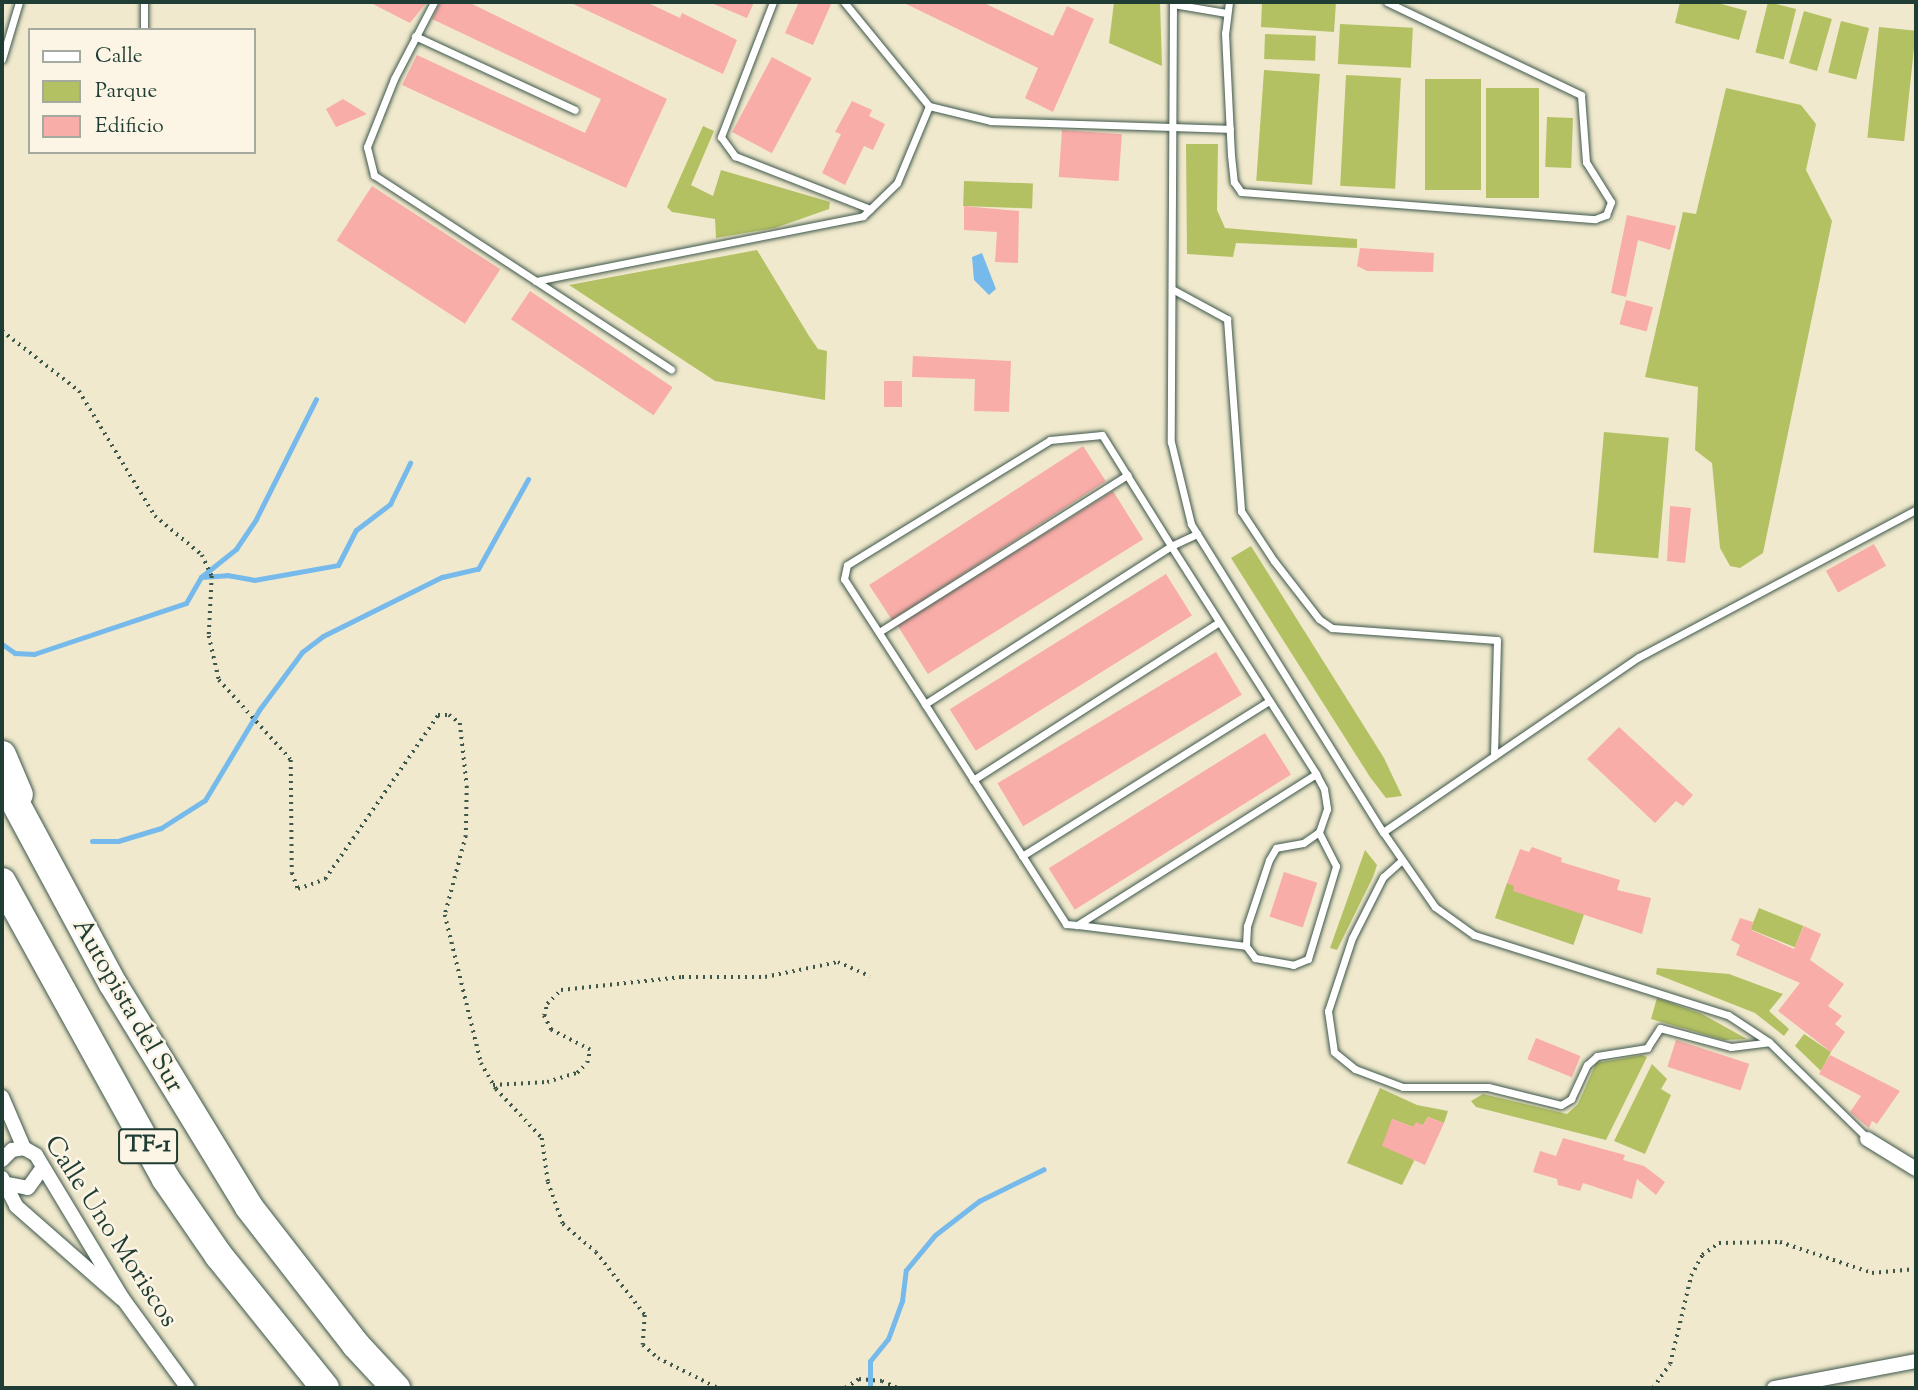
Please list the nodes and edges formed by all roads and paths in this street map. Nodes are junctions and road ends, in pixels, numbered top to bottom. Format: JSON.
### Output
{"nodes":[{"id":1,"x":19,"y":2,"type":"edge"},
{"id":2,"x":144,"y":2,"type":"edge"},
{"id":3,"x":434,"y":2,"type":"edge"},
{"id":4,"x":773,"y":2,"type":"edge"},
{"id":5,"x":844,"y":2,"type":"edge"},
{"id":6,"x":1229,"y":2,"type":"edge"},
{"id":7,"x":1387,"y":2,"type":"edge"},
{"id":8,"x":1173,"y":3,"type":"edge"},
{"id":9,"x":1226,"y":13,"type":"junction"},
{"id":10,"x":144,"y":28,"type":"edge"},
{"id":11,"x":415,"y":36,"type":"junction"},
{"id":12,"x":2,"y":59,"type":"edge"},
{"id":13,"x":929,"y":106,"type":"junction"},
{"id":14,"x":575,"y":110,"type":"dead end"},
{"id":15,"x":1230,"y":129,"type":"junction"},
{"id":16,"x":1173,"y":131,"type":"junction"},
{"id":17,"x":870,"y":209,"type":"junction"},
{"id":18,"x":536,"y":281,"type":"junction"},
{"id":19,"x":1172,"y":289,"type":"junction"},
{"id":20,"x":2,"y":331,"type":"edge"},
{"id":21,"x":671,"y":369,"type":"dead end"},
{"id":22,"x":1127,"y":475,"type":"junction"},
{"id":23,"x":1916,"y":510,"type":"edge"},
{"id":24,"x":1198,"y":534,"type":"junction"},
{"id":25,"x":1171,"y":546,"type":"junction"},
{"id":26,"x":1219,"y":622,"type":"junction"},
{"id":27,"x":879,"y":632,"type":"junction"},
{"id":28,"x":1269,"y":701,"type":"junction"},
{"id":29,"x":925,"y":704,"type":"junction"},
{"id":30,"x":2,"y":755,"type":"edge"},
{"id":31,"x":1494,"y":756,"type":"junction"},
{"id":32,"x":1316,"y":774,"type":"junction"},
{"id":33,"x":2,"y":778,"type":"edge"},
{"id":34,"x":973,"y":780,"type":"junction"},
{"id":35,"x":1319,"y":832,"type":"junction"},
{"id":36,"x":1383,"y":832,"type":"junction"},
{"id":37,"x":1022,"y":856,"type":"junction"},
{"id":38,"x":1402,"y":860,"type":"junction"},
{"id":39,"x":2,"y":882,"type":"edge"},
{"id":40,"x":61,"y":890,"type":"junction"},
{"id":41,"x":1077,"y":925,"type":"junction"},
{"id":42,"x":1246,"y":946,"type":"junction"},
{"id":43,"x":870,"y":976,"type":"dead end"},
{"id":44,"x":1769,"y":1042,"type":"junction"},
{"id":45,"x":493,"y":1085,"type":"junction"},
{"id":46,"x":2,"y":1097,"type":"edge"},
{"id":47,"x":1867,"y":1139,"type":"joint"},
{"id":48,"x":24,"y":1148,"type":"junction"},
{"id":49,"x":2,"y":1159,"type":"edge"},
{"id":50,"x":1916,"y":1169,"type":"edge"},
{"id":51,"x":41,"y":1170,"type":"junction"},
{"id":52,"x":3,"y":1181,"type":"edge"},
{"id":53,"x":1916,"y":1269,"type":"edge"},
{"id":54,"x":123,"y":1300,"type":"junction"},
{"id":55,"x":1916,"y":1362,"type":"edge"},
{"id":56,"x":1874,"y":1369,"type":"junction"},
{"id":57,"x":188,"y":1388,"type":"edge"},
{"id":58,"x":325,"y":1388,"type":"edge"},
{"id":59,"x":396,"y":1388,"type":"edge"},
{"id":60,"x":718,"y":1388,"type":"edge"},
{"id":61,"x":845,"y":1388,"type":"edge"},
{"id":62,"x":898,"y":1388,"type":"edge"},
{"id":63,"x":1653,"y":1388,"type":"edge"},
{"id":64,"x":1774,"y":1388,"type":"edge"},
{"id":65,"x":1845,"y":1388,"type":"edge"}],
"edges":[{"from":1,"to":12,"type":"lane"},
{"from":2,"to":10,"type":"lane"},
{"from":3,"to":11,"type":"lane"},
{"from":4,"to":17,"type":"lane"},
{"from":5,"to":13,"type":"lane"},
{"from":6,"to":9,"type":"lane"},
{"from":7,"to":15,"type":"lane"},
{"from":8,"to":9,"type":"lane"},
{"from":8,"to":16,"type":"lane"},
{"from":9,"to":15,"type":"lane"},
{"from":11,"to":14,"type":"lane"},
{"from":11,"to":18,"type":"lane"},
{"from":13,"to":16,"type":"lane"},
{"from":13,"to":17,"type":"lane"},
{"from":15,"to":16,"type":"lane"},
{"from":16,"to":19,"type":"lane"},
{"from":17,"to":18,"type":"lane"},
{"from":18,"to":21,"type":"lane"},
{"from":19,"to":24,"type":"lane"},
{"from":19,"to":31,"type":"lane"},
{"from":20,"to":45,"type":"path"},
{"from":22,"to":25,"type":"lane"},
{"from":22,"to":27,"type":"lane"},
{"from":22,"to":27,"type":"lane"},
{"from":23,"to":31,"type":"lane"},
{"from":24,"to":25,"type":"lane"},
{"from":24,"to":36,"type":"lane"},
{"from":25,"to":26,"type":"lane"},
{"from":25,"to":29,"type":"lane"},
{"from":26,"to":28,"type":"lane"},
{"from":26,"to":34,"type":"lane"},
{"from":27,"to":29,"type":"lane"},
{"from":28,"to":32,"type":"lane"},
{"from":28,"to":37,"type":"lane"},
{"from":29,"to":34,"type":"lane"},
{"from":30,"to":40,"type":"highway"},
{"from":31,"to":36,"type":"lane"},
{"from":32,"to":35,"type":"lane"},
{"from":32,"to":41,"type":"lane"},
{"from":33,"to":40,"type":"highway","name":"Autopista del Sur","number":"TF-1"},
{"from":34,"to":37,"type":"lane"},
{"from":35,"to":42,"type":"lane"},
{"from":35,"to":42,"type":"lane"},
{"from":36,"to":38,"type":"lane"},
{"from":37,"to":41,"type":"lane"},
{"from":38,"to":44,"type":"lane"},
{"from":38,"to":44,"type":"lane"},
{"from":39,"to":58,"type":"highway","name":"Autopista del Sur","number":"TF-1"},
{"from":40,"to":59,"type":"highway","name":"Autopista del Sur","number":"TF-1"},
{"from":41,"to":42,"type":"lane"},
{"from":43,"to":45,"type":"path"},
{"from":44,"to":47,"type":"lane"},
{"from":45,"to":60,"type":"path"},
{"from":46,"to":48,"type":"street","name":"Calle Uno Moriscos"},
{"from":47,"to":50,"type":"street"},
{"from":48,"to":49,"type":"street"},
{"from":48,"to":51,"type":"street","name":"Calle Uno Moriscos"},
{"from":51,"to":52,"type":"street"},
{"from":51,"to":54,"type":"street","name":"Calle Uno Moriscos"},
{"from":52,"to":54,"type":"street"},
{"from":53,"to":63,"type":"path"},
{"from":54,"to":57,"type":"street","name":"Calle Uno Moriscos"},
{"from":55,"to":56,"type":"street"},
{"from":56,"to":64,"type":"street"},
{"from":56,"to":65,"type":"street"},
{"from":61,"to":62,"type":"path"}]}
